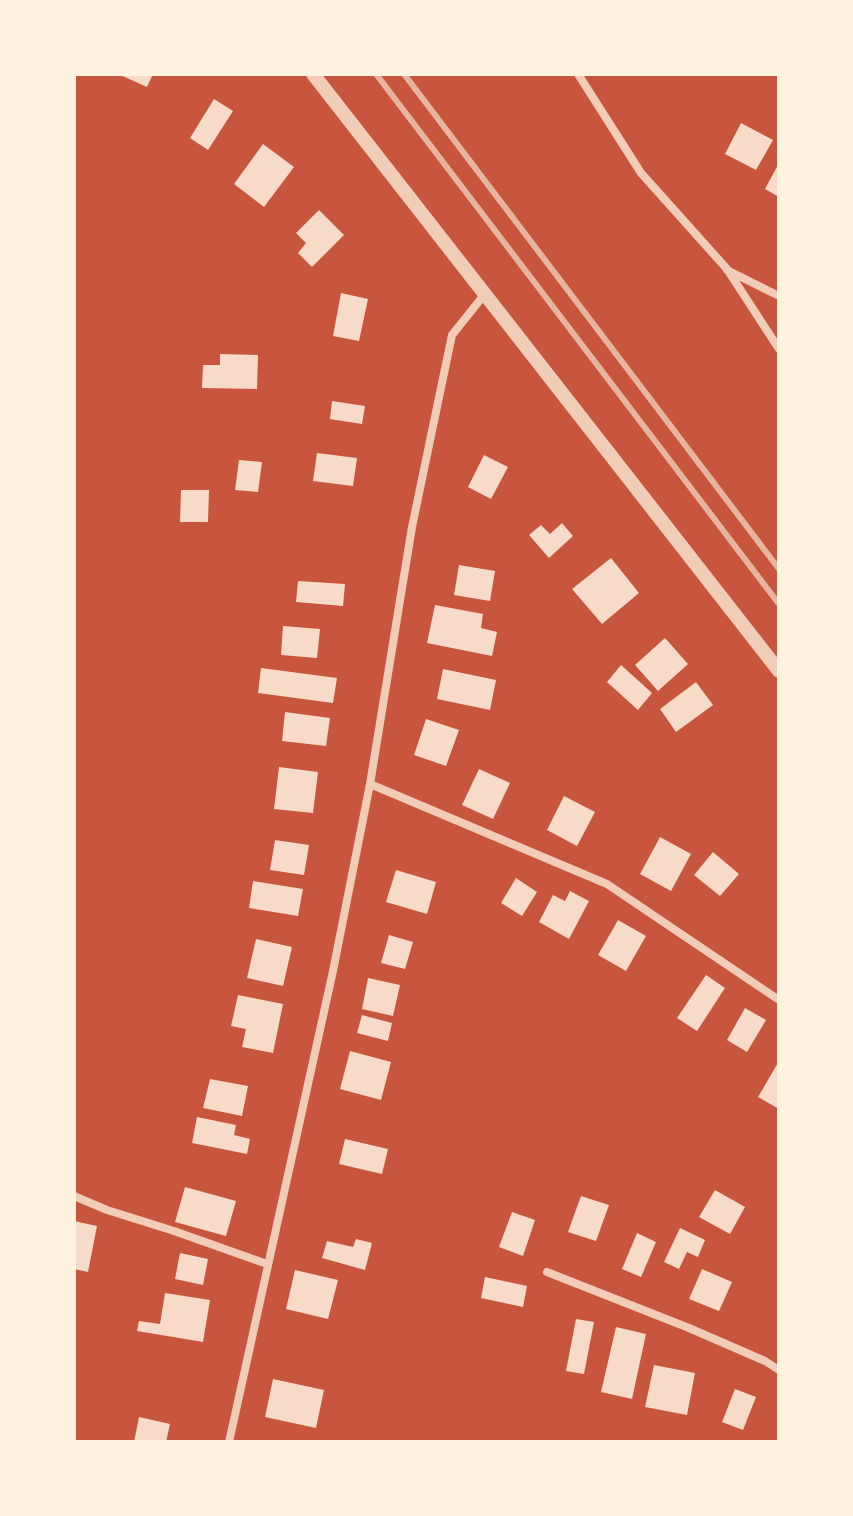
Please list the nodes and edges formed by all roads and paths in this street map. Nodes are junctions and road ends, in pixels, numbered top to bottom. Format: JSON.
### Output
{"nodes":[{"id":1,"x":313,"y":74,"type":"edge"},
{"id":2,"x":578,"y":74,"type":"edge"},
{"id":3,"x":589,"y":74,"type":"edge"},
{"id":4,"x":585,"y":85,"type":"junction"},
{"id":5,"x":727,"y":269,"type":"junction"},
{"id":6,"x":484,"y":295,"type":"junction"},
{"id":7,"x":779,"y":296,"type":"edge"},
{"id":8,"x":779,"y":349,"type":"edge"},
{"id":9,"x":779,"y":671,"type":"edge"},
{"id":10,"x":370,"y":784,"type":"junction"},
{"id":11,"x":779,"y":1000,"type":"edge"},
{"id":12,"x":74,"y":1196,"type":"edge"},
{"id":13,"x":267,"y":1264,"type":"junction"},
{"id":14,"x":547,"y":1272,"type":"dead end"},
{"id":15,"x":779,"y":1370,"type":"edge"},
{"id":16,"x":229,"y":1442,"type":"edge"}],
"edges":[{"from":1,"to":6,"type":"street"},
{"from":2,"to":4,"type":"street"},
{"from":3,"to":4,"type":"street"},
{"from":4,"to":5,"type":"street"},
{"from":5,"to":7,"type":"street"},
{"from":5,"to":8,"type":"street"},
{"from":6,"to":9,"type":"street"},
{"from":6,"to":10,"type":"street"},
{"from":10,"to":11,"type":"street"},
{"from":10,"to":13,"type":"street"},
{"from":12,"to":13,"type":"street"},
{"from":13,"to":16,"type":"street"},
{"from":14,"to":15,"type":"street"}]}
